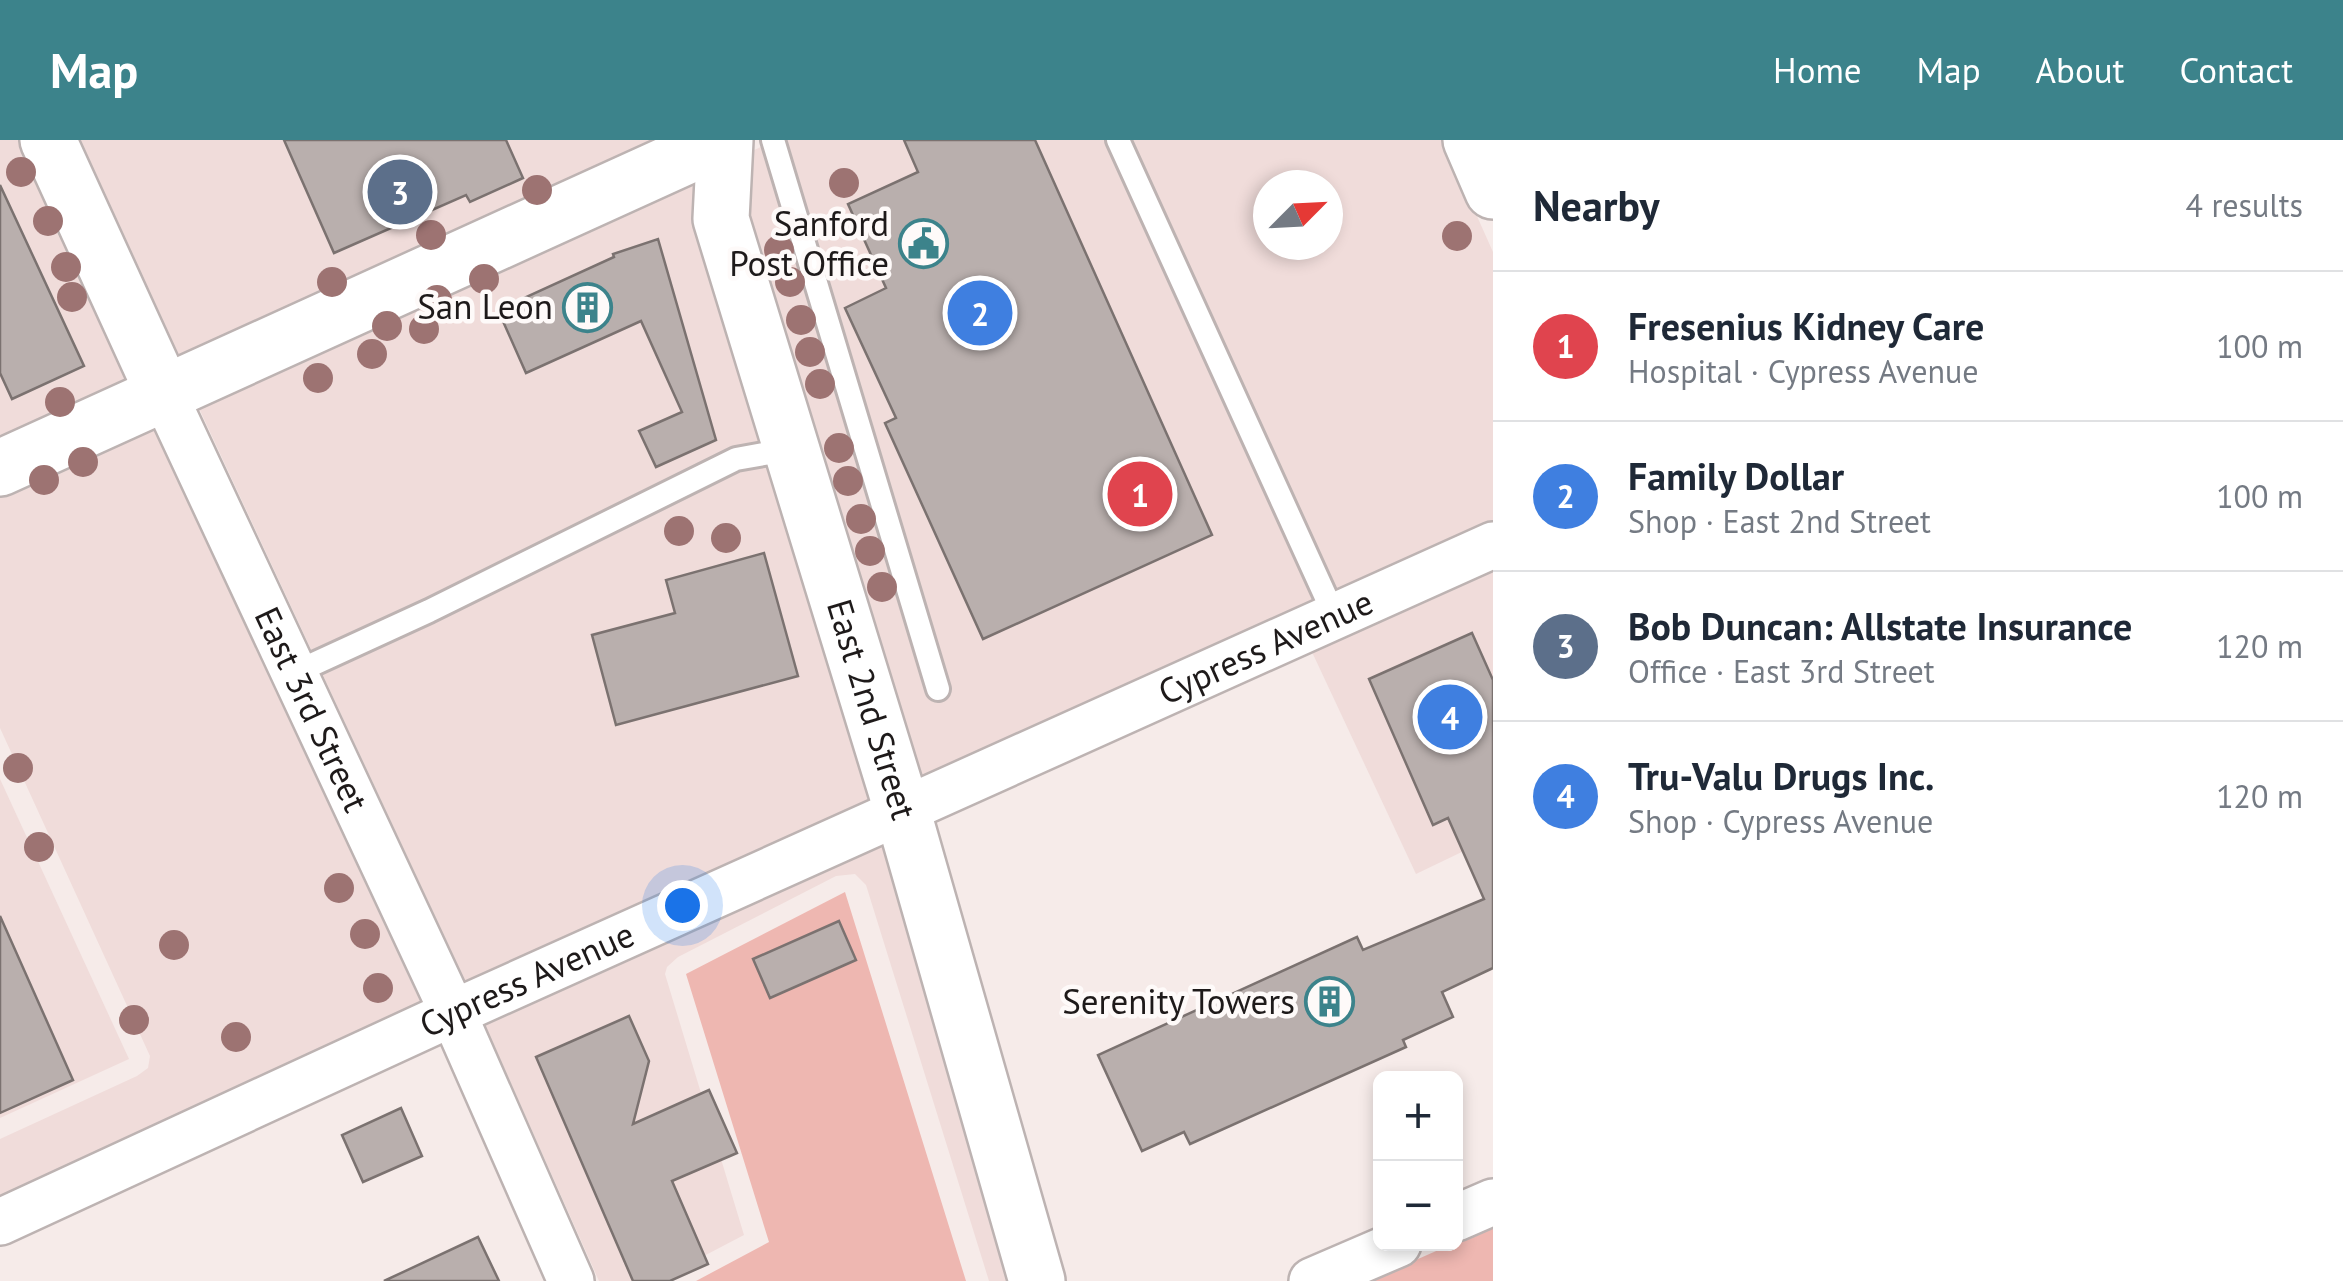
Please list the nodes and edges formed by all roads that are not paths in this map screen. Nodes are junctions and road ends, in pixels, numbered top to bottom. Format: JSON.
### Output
{"nodes":[{"id":1,"x":48,"y":140,"type":"edge"},
{"id":2,"x":724,"y":140,"type":"edge"},
{"id":3,"x":773,"y":140,"type":"edge"},
{"id":4,"x":1118,"y":140,"type":"edge"},
{"id":5,"x":1470,"y":140,"type":"edge"},
{"id":6,"x":1493,"y":191,"type":"edge"},
{"id":7,"x":164,"y":394,"type":"junction"},
{"id":8,"x":792,"y":449,"type":"junction"},
{"id":9,"x":0,"y":468,"type":"edge"},
{"id":10,"x":1492,"y":547,"type":"edge"},
{"id":11,"x":1335,"y":617,"type":"junction"},
{"id":12,"x":294,"y":673,"type":"junction"},
{"id":13,"x":938,"y":689,"type":"dead end"},
{"id":14,"x":904,"y":813,"type":"junction"},
{"id":15,"x":452,"y":1014,"type":"junction"},
{"id":16,"x":1493,"y":1202,"type":"edge"},
{"id":17,"x":1463,"y":1215,"type":"edge"},
{"id":18,"x":0,"y":1222,"type":"edge"},
{"id":19,"x":1382,"y":1251,"type":"edge"},
{"id":20,"x":571,"y":1281,"type":"edge"},
{"id":21,"x":1037,"y":1281,"type":"edge"},
{"id":22,"x":1312,"y":1281,"type":"edge"}],
"edges":[{"from":1,"to":7,"type":"street","name":"East 3rd Street"},
{"from":2,"to":7,"type":"street"},
{"from":2,"to":8,"type":"street","name":"East 2nd Street"},
{"from":3,"to":13,"type":"lane"},
{"from":4,"to":11,"type":"lane"},
{"from":5,"to":6,"type":"street"},
{"from":7,"to":9,"type":"street"},
{"from":7,"to":12,"type":"street","name":"East 3rd Street"},
{"from":8,"to":12,"type":"lane"},
{"from":8,"to":14,"type":"street","name":"East 2nd Street"},
{"from":10,"to":11,"type":"street","name":"Cypress Avenue"},
{"from":11,"to":14,"type":"street","name":"Cypress Avenue"},
{"from":12,"to":15,"type":"street","name":"East 3rd Street"},
{"from":14,"to":15,"type":"street","name":"Cypress Avenue"},
{"from":14,"to":21,"type":"street","name":"East 2nd Street"},
{"from":15,"to":18,"type":"street","name":"Cypress Avenue"},
{"from":15,"to":20,"type":"street","name":"East 3rd Street"},
{"from":16,"to":17,"type":"street"},
{"from":19,"to":22,"type":"street"}]}
